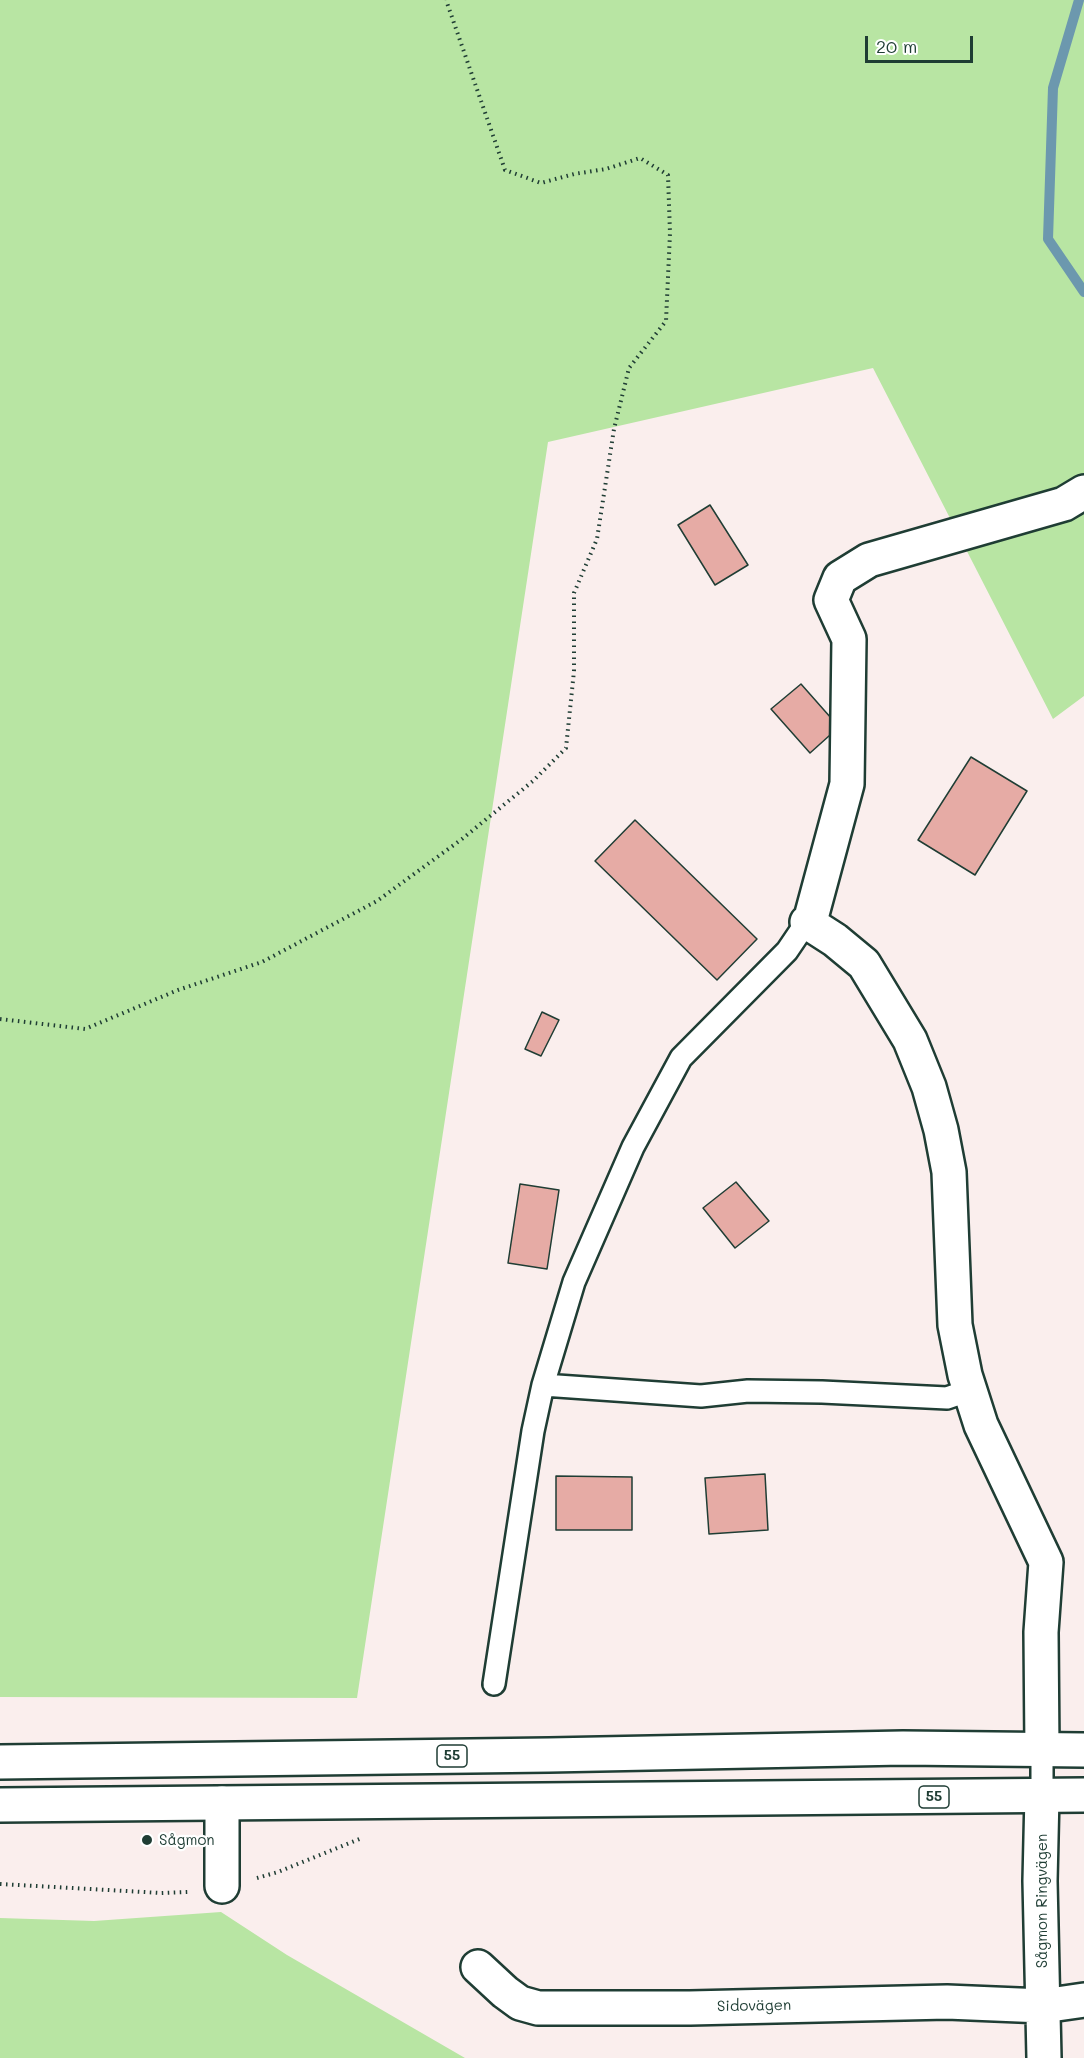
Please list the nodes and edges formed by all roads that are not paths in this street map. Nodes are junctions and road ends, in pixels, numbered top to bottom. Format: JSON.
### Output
{"nodes":[{"id":1,"x":1084,"y":492,"type":"edge"},
{"id":2,"x":809,"y":918,"type":"junction"},
{"id":3,"x":543,"y":1385,"type":"junction"},
{"id":4,"x":970,"y":1390,"type":"junction"},
{"id":5,"x":494,"y":1684,"type":"dead end"},
{"id":6,"x":1042,"y":1749,"type":"junction"},
{"id":7,"x":1084,"y":1750,"type":"edge"},
{"id":8,"x":0,"y":1762,"type":"edge"},
{"id":9,"x":1084,"y":1795,"type":"edge"},
{"id":10,"x":1042,"y":1796,"type":"junction"},
{"id":11,"x":222,"y":1803,"type":"junction"},
{"id":12,"x":0,"y":1805,"type":"edge"},
{"id":13,"x":222,"y":1886,"type":"road end"},
{"id":14,"x":478,"y":1967,"type":"dead end"},
{"id":15,"x":1084,"y":2000,"type":"edge"},
{"id":16,"x":1044,"y":2006,"type":"junction"},
{"id":17,"x":1044,"y":2058,"type":"edge"}],
"edges":[{"from":1,"to":2,"type":"main road"},
{"from":2,"to":3,"type":"lane"},
{"from":2,"to":4,"type":"main road"},
{"from":3,"to":4,"type":"lane"},
{"from":3,"to":5,"type":"lane"},
{"from":4,"to":6,"type":"main road"},
{"from":6,"to":7,"type":"main road","number":"55"},
{"from":6,"to":8,"type":"main road","number":"55"},
{"from":6,"to":10,"type":"lane"},
{"from":9,"to":10,"type":"main road","number":"55"},
{"from":10,"to":11,"type":"main road","number":"55"},
{"from":10,"to":16,"type":"main road","name":"Sågmon Ringvägen"},
{"from":11,"to":12,"type":"main road","number":"55"},
{"from":11,"to":13,"type":"main road"},
{"from":14,"to":16,"type":"main road","name":"Sidovägen"},
{"from":15,"to":16,"type":"main road"},
{"from":16,"to":17,"type":"main road","name":"Sågmon Ringvägen"}]}
